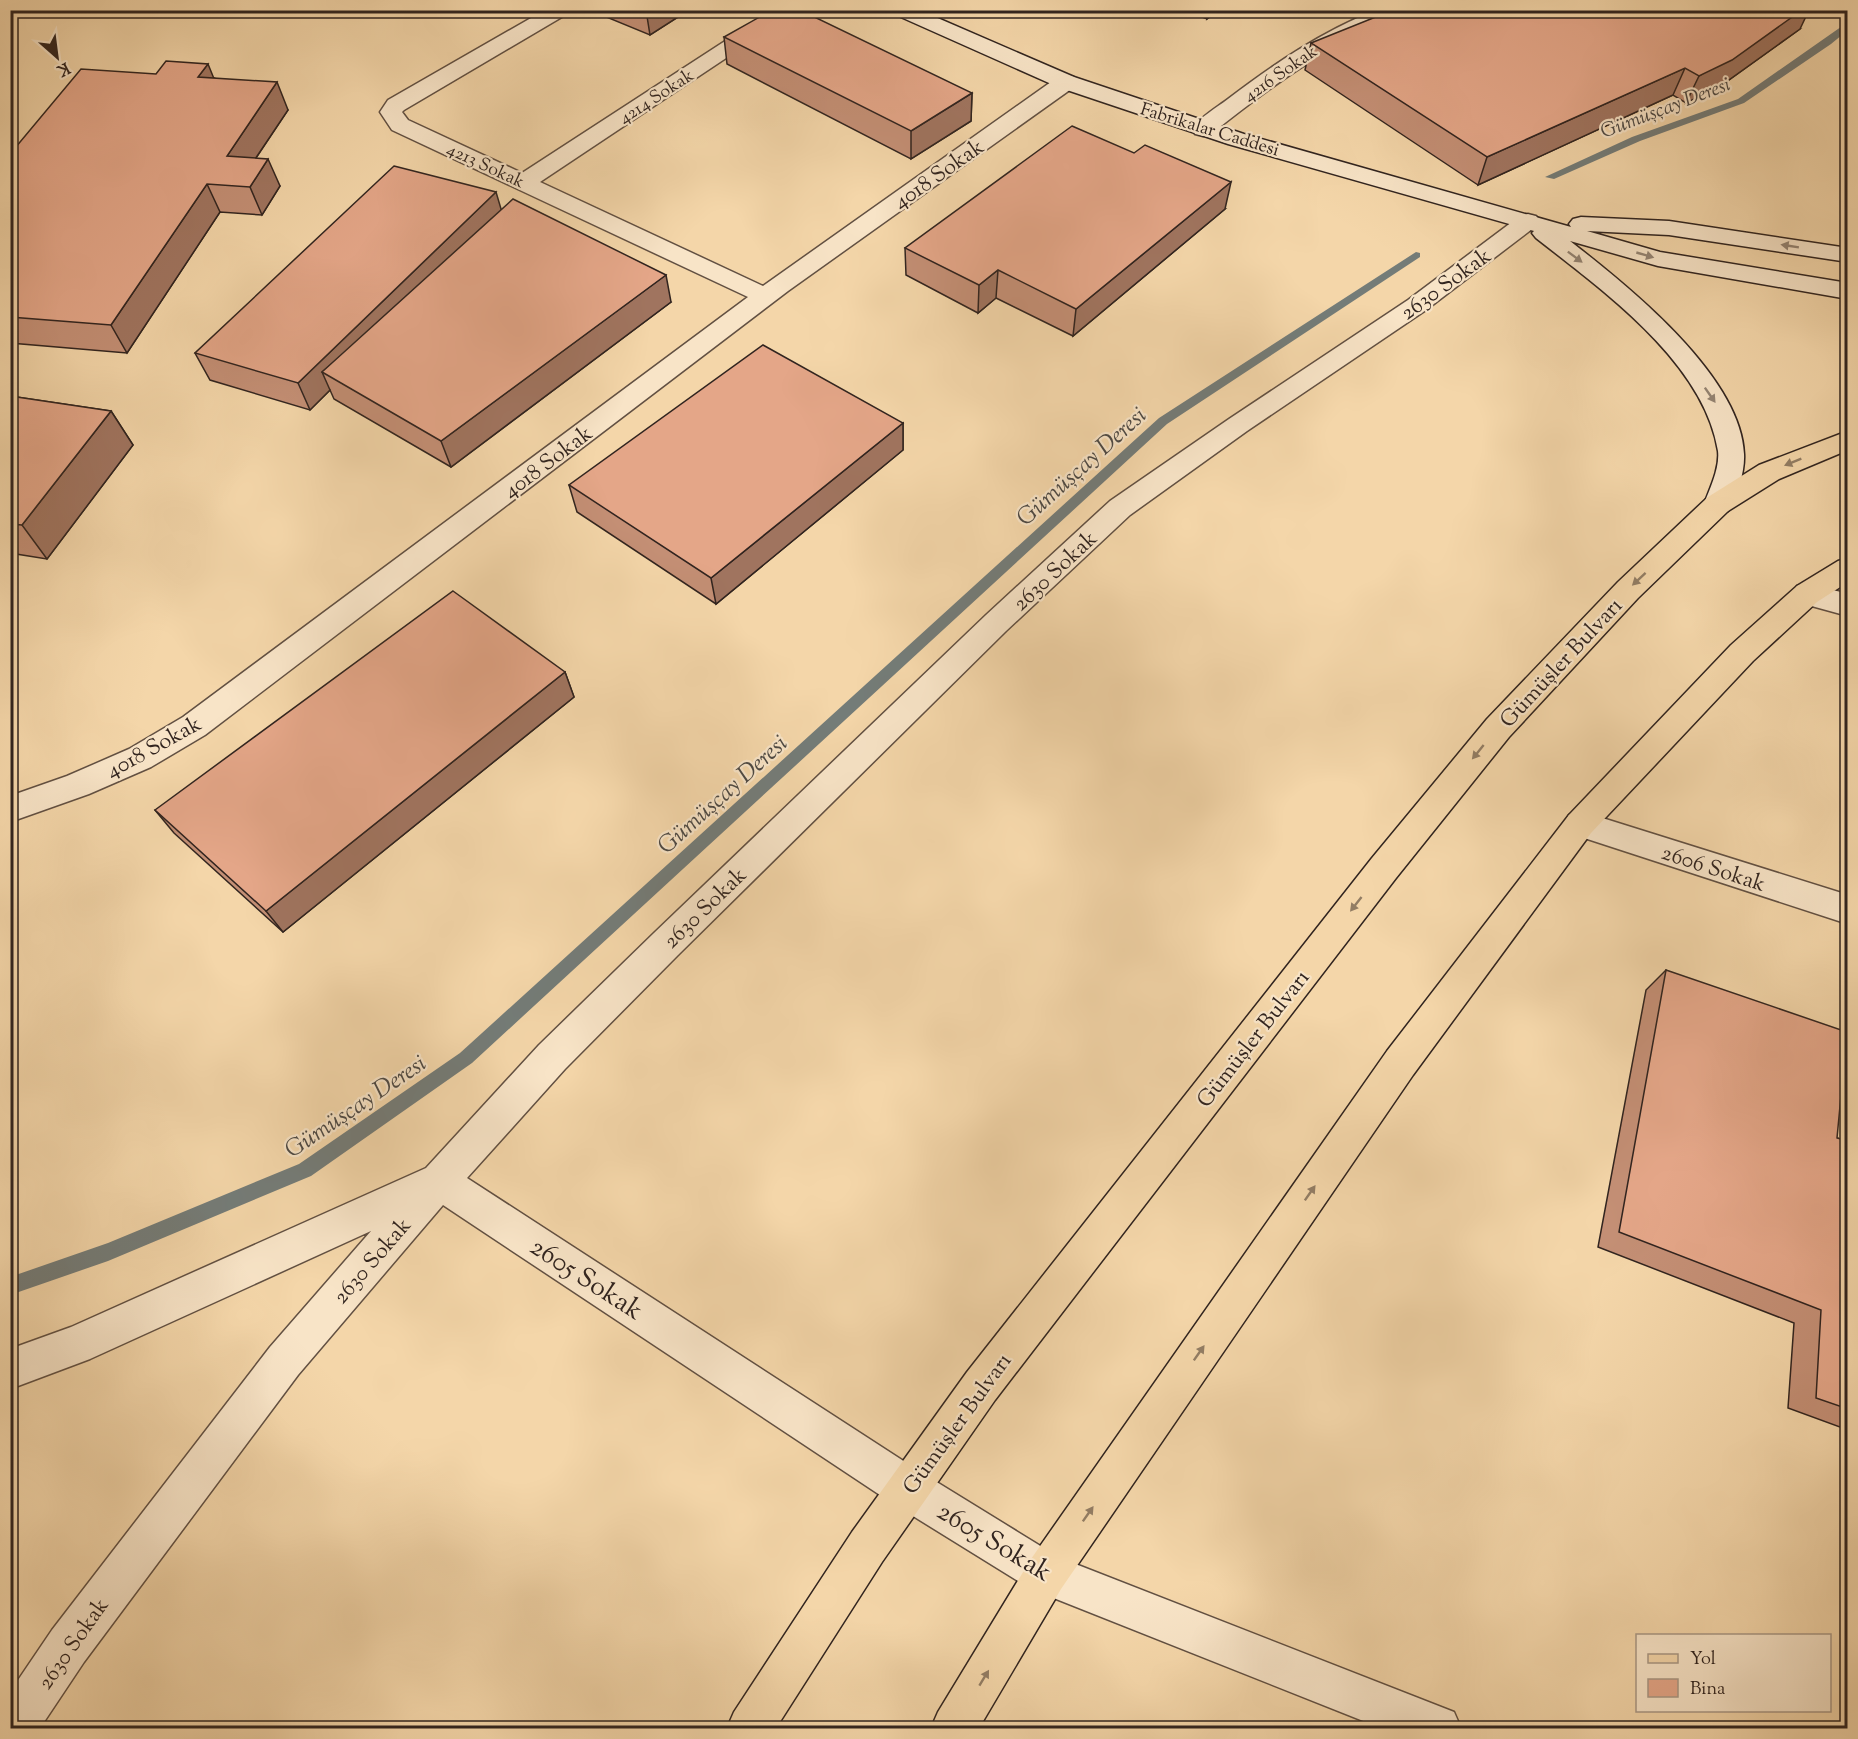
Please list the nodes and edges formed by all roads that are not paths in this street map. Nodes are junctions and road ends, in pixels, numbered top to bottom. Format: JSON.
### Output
{"nodes":[{"id":1,"x":560,"y":10,"type":"edge"},
{"id":2,"x":788,"y":10,"type":"edge"},
{"id":3,"x":901,"y":10,"type":"edge"},
{"id":4,"x":1395,"y":10,"type":"edge"},
{"id":5,"x":1066,"y":82,"type":"junction"},
{"id":6,"x":1203,"y":129,"type":"junction"},
{"id":7,"x":524,"y":182,"type":"junction"},
{"id":8,"x":1528,"y":221,"type":"junction"},
{"id":9,"x":1848,"y":255,"type":"edge"},
{"id":10,"x":1848,"y":291,"type":"edge"},
{"id":11,"x":765,"y":296,"type":"junction"},
{"id":12,"x":1848,"y":440,"type":"edge"},
{"id":13,"x":1718,"y":504,"type":"junction"},
{"id":14,"x":1848,"y":568,"type":"edge"},
{"id":15,"x":1807,"y":594,"type":"junction"},
{"id":16,"x":1848,"y":605,"type":"edge"},
{"id":17,"x":10,"y":809,"type":"edge"},
{"id":18,"x":1580,"y":824,"type":"junction"},
{"id":19,"x":1848,"y":910,"type":"edge"},
{"id":20,"x":439,"y":1181,"type":"junction"},
{"id":21,"x":10,"y":1369,"type":"edge"},
{"id":22,"x":907,"y":1488,"type":"junction"},
{"id":23,"x":1046,"y":1574,"type":"junction"},
{"id":24,"x":14,"y":1728,"type":"edge"},
{"id":25,"x":750,"y":1728,"type":"edge"},
{"id":26,"x":954,"y":1728,"type":"edge"},
{"id":27,"x":1438,"y":1728,"type":"edge"}],
"edges":[{"from":1,"to":7,"type":"street","name":"4213 Sokak"},
{"from":2,"to":7,"type":"street","name":"4214 Sokak"},
{"from":3,"to":5,"type":"street","name":"Fabrikalar Caddesi"},
{"from":4,"to":6,"type":"street","name":"4216 Sokak"},
{"from":5,"to":6,"type":"street","name":"Fabrikalar Caddesi"},
{"from":5,"to":11,"type":"street","name":"4018 Sokak"},
{"from":6,"to":8,"type":"street","name":"Fabrikalar Caddesi"},
{"from":7,"to":11,"type":"street","name":"4213 Sokak"},
{"from":9,"to":8,"type":"street","one_way":true},
{"from":8,"to":10,"type":"street","one_way":true},
{"from":8,"to":13,"type":"street","one_way":true},
{"from":8,"to":20,"type":"street","name":"2630 Sokak"},
{"from":11,"to":17,"type":"street","name":"4018 Sokak"},
{"from":12,"to":13,"type":"main road","name":"Gümüşler Bulvarı","one_way":true},
{"from":13,"to":22,"type":"main road","name":"Gümüşler Bulvarı","one_way":true},
{"from":14,"to":15,"type":"main road"},
{"from":15,"to":16,"type":"street"},
{"from":15,"to":18,"type":"main road"},
{"from":18,"to":19,"type":"street","name":"2606 Sokak"},
{"from":23,"to":18,"type":"main road","one_way":true},
{"from":20,"to":21,"type":"street"},
{"from":20,"to":22,"type":"street","name":"2605 Sokak"},
{"from":20,"to":24,"type":"street","name":"2630 Sokak"},
{"from":22,"to":23,"type":"street","name":"2605 Sokak"},
{"from":22,"to":25,"type":"main road","name":"Gümüşler Bulvarı"},
{"from":26,"to":23,"type":"main road","one_way":true},
{"from":23,"to":27,"type":"street","name":"2605 Sokak"}]}
